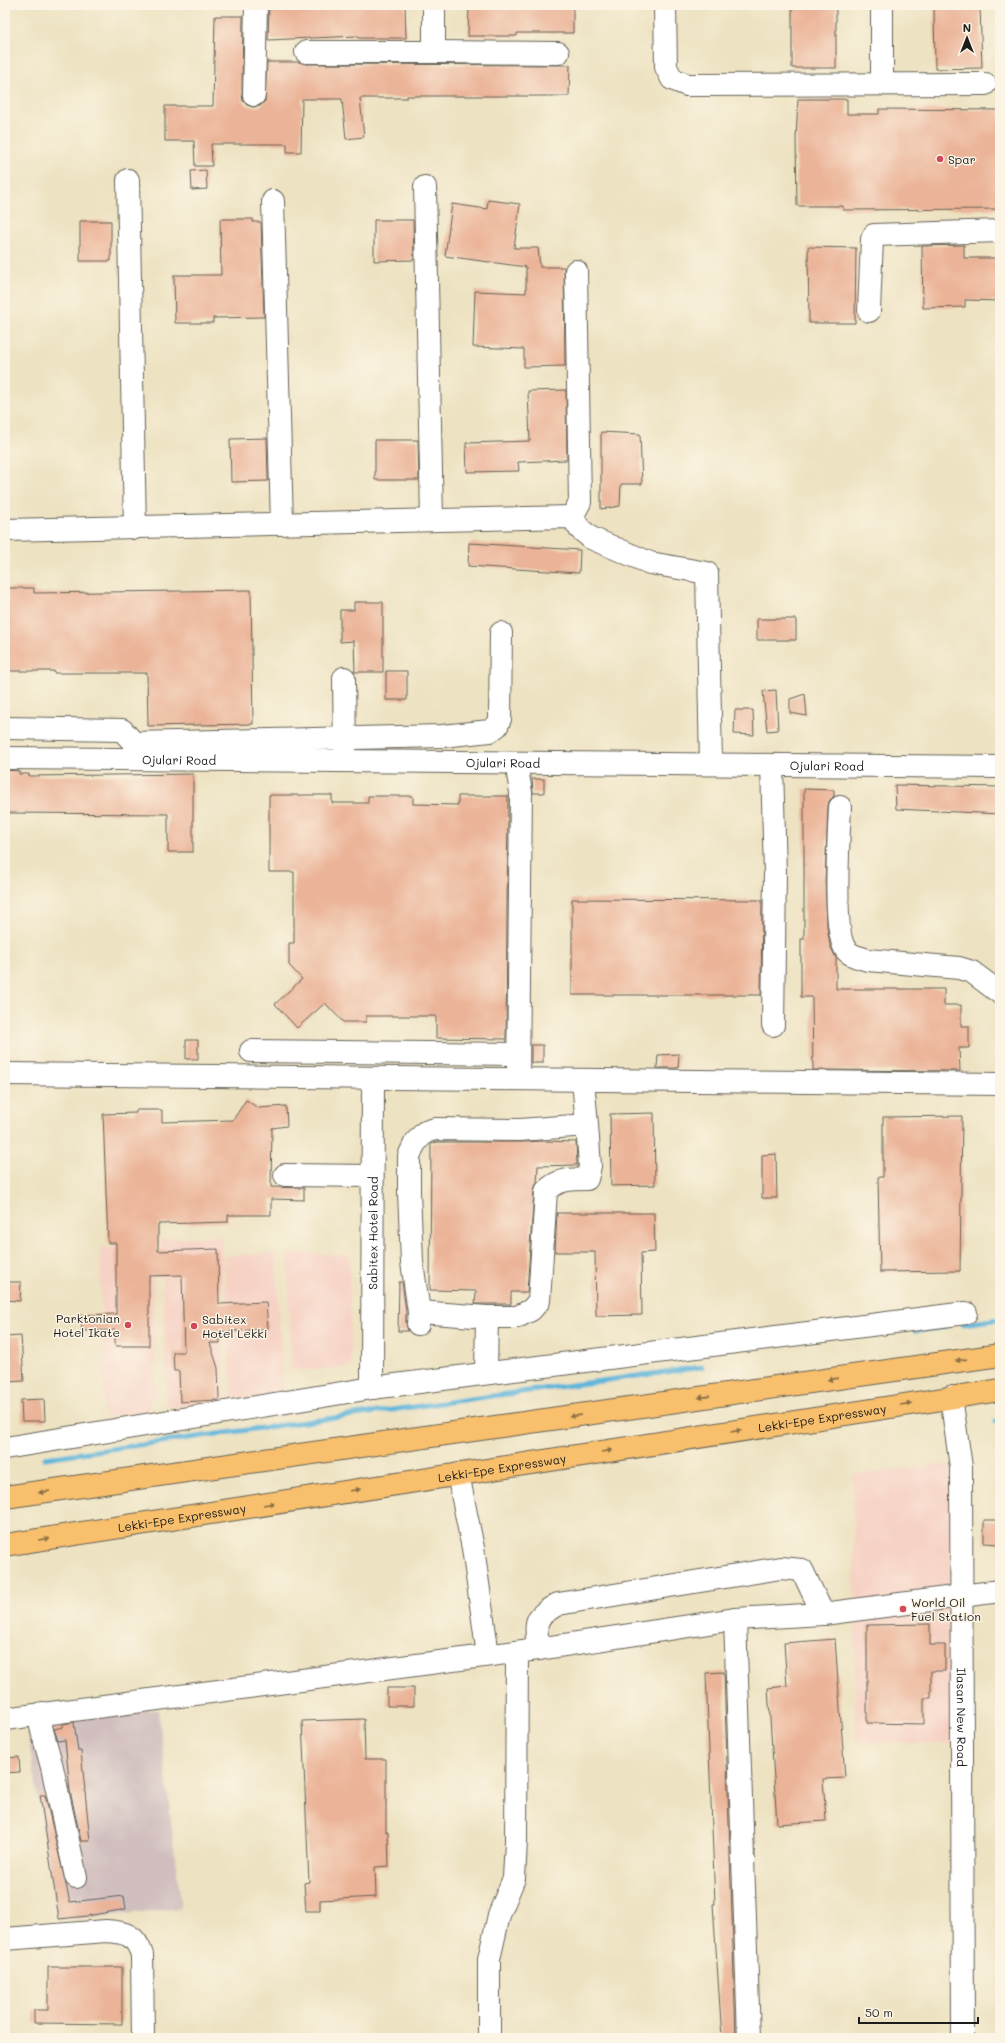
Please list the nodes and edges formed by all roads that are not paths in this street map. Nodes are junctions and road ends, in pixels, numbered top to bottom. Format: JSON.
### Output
{"nodes":[{"id":1,"x":256,"y":5,"type":"edge"},
{"id":2,"x":434,"y":5,"type":"edge"},
{"id":3,"x":665,"y":5,"type":"edge"},
{"id":4,"x":882,"y":5,"type":"edge"},
{"id":5,"x":306,"y":52,"type":"dead end"},
{"id":6,"x":434,"y":52,"type":"junction"},
{"id":7,"x":558,"y":53,"type":"dead end"},
{"id":8,"x":882,"y":84,"type":"junction"},
{"id":9,"x":986,"y":84,"type":"dead end"},
{"id":10,"x":254,"y":95,"type":"dead end"},
{"id":11,"x":128,"y":180,"type":"dead end"},
{"id":12,"x":425,"y":188,"type":"dead end"},
{"id":13,"x":273,"y":202,"type":"dead end"},
{"id":14,"x":1000,"y":231,"type":"edge"},
{"id":15,"x":576,"y":271,"type":"dead end"},
{"id":16,"x":869,"y":311,"type":"dead end"},
{"id":17,"x":572,"y":517,"type":"junction"},
{"id":18,"x":432,"y":519,"type":"junction"},
{"id":19,"x":282,"y":524,"type":"junction"},
{"id":20,"x":134,"y":528,"type":"junction"},
{"id":21,"x":5,"y":530,"type":"edge"},
{"id":22,"x":501,"y":632,"type":"dead end"},
{"id":23,"x":344,"y":678,"type":"dead end"},
{"id":24,"x":5,"y":728,"type":"edge"},
{"id":25,"x":346,"y":738,"type":"junction"},
{"id":26,"x":5,"y":758,"type":"edge"},
{"id":27,"x":346,"y":761,"type":"junction"},
{"id":28,"x":516,"y":762,"type":"junction"},
{"id":29,"x":711,"y":764,"type":"junction"},
{"id":30,"x":772,"y":765,"type":"junction"},
{"id":31,"x":1000,"y":767,"type":"edge"},
{"id":32,"x":840,"y":807,"type":"dead end"},
{"id":33,"x":1000,"y":992,"type":"edge"},
{"id":34,"x":773,"y":1025,"type":"dead end"},
{"id":35,"x":251,"y":1051,"type":"dead end"},
{"id":36,"x":518,"y":1054,"type":"junction"},
{"id":37,"x":5,"y":1074,"type":"edge"},
{"id":38,"x":373,"y":1078,"type":"junction"},
{"id":39,"x":518,"y":1079,"type":"junction"},
{"id":40,"x":583,"y":1080,"type":"junction"},
{"id":41,"x":1000,"y":1084,"type":"edge"},
{"id":42,"x":587,"y":1125,"type":"junction"},
{"id":43,"x":285,"y":1175,"type":"dead end"},
{"id":44,"x":372,"y":1176,"type":"junction"},
{"id":45,"x":966,"y":1313,"type":"dead end"},
{"id":46,"x":487,"y":1317,"type":"junction"},
{"id":47,"x":1000,"y":1355,"type":"edge"},
{"id":48,"x":486,"y":1373,"type":"junction"},
{"id":49,"x":372,"y":1388,"type":"junction"},
{"id":50,"x":1000,"y":1390,"type":"edge"},
{"id":51,"x":951,"y":1397,"type":"junction"},
{"id":52,"x":5,"y":1448,"type":"edge"},
{"id":53,"x":180,"y":1472,"type":"junction"},
{"id":54,"x":458,"y":1474,"type":"junction"},
{"id":55,"x":5,"y":1497,"type":"edge"},
{"id":56,"x":5,"y":1512,"type":"edge"},
{"id":57,"x":5,"y":1545,"type":"edge"},
{"id":58,"x":1000,"y":1591,"type":"edge"},
{"id":59,"x":962,"y":1596,"type":"junction"},
{"id":60,"x":823,"y":1614,"type":"junction"},
{"id":61,"x":735,"y":1619,"type":"junction"},
{"id":62,"x":538,"y":1649,"type":"junction"},
{"id":63,"x":516,"y":1652,"type":"junction"},
{"id":64,"x":488,"y":1655,"type":"junction"},
{"id":65,"x":42,"y":1713,"type":"junction"},
{"id":66,"x":5,"y":1719,"type":"edge"},
{"id":67,"x":76,"y":1877,"type":"dead end"},
{"id":68,"x":5,"y":1939,"type":"edge"},
{"id":69,"x":143,"y":2038,"type":"edge"},
{"id":70,"x":488,"y":2038,"type":"edge"},
{"id":71,"x":750,"y":2038,"type":"edge"},
{"id":72,"x":963,"y":2038,"type":"edge"}],
"edges":[{"from":1,"to":10,"type":"street"},
{"from":2,"to":6,"type":"street"},
{"from":3,"to":8,"type":"street"},
{"from":4,"to":8,"type":"street"},
{"from":5,"to":6,"type":"street"},
{"from":6,"to":7,"type":"street"},
{"from":8,"to":9,"type":"street"},
{"from":11,"to":20,"type":"street"},
{"from":12,"to":18,"type":"street"},
{"from":13,"to":19,"type":"street"},
{"from":14,"to":16,"type":"street"},
{"from":15,"to":17,"type":"street"},
{"from":17,"to":18,"type":"street"},
{"from":17,"to":29,"type":"street"},
{"from":18,"to":19,"type":"street"},
{"from":19,"to":20,"type":"street"},
{"from":20,"to":21,"type":"street"},
{"from":22,"to":25,"type":"street"},
{"from":23,"to":25,"type":"street"},
{"from":24,"to":25,"type":"street"},
{"from":25,"to":27,"type":"street"},
{"from":26,"to":27,"type":"street","name":"Ojulari Road"},
{"from":27,"to":28,"type":"street","name":"Ojulari Road"},
{"from":28,"to":29,"type":"street","name":"Ojulari Road"},
{"from":28,"to":36,"type":"street"},
{"from":29,"to":30,"type":"street","name":"Ojulari Road"},
{"from":30,"to":31,"type":"street","name":"Ojulari Road"},
{"from":30,"to":34,"type":"street"},
{"from":32,"to":33,"type":"street"},
{"from":35,"to":36,"type":"street"},
{"from":36,"to":39,"type":"street"},
{"from":37,"to":38,"type":"street"},
{"from":38,"to":39,"type":"street"},
{"from":38,"to":44,"type":"street","name":"Sabitex Hotel Road"},
{"from":39,"to":40,"type":"street"},
{"from":40,"to":41,"type":"street"},
{"from":40,"to":42,"type":"street"},
{"from":42,"to":46,"type":"street"},
{"from":42,"to":46,"type":"street"},
{"from":43,"to":44,"type":"street"},
{"from":44,"to":49,"type":"street","name":"Sabitex Hotel Road"},
{"from":45,"to":48,"type":"street"},
{"from":46,"to":48,"type":"street"},
{"from":47,"to":53,"type":"highway","one_way":true},
{"from":48,"to":49,"type":"street"},
{"from":49,"to":52,"type":"street"},
{"from":50,"to":51,"type":"highway","name":"Lekki-Epe Expressway"},
{"from":54,"to":51,"type":"highway","name":"Lekki-Epe Expressway","one_way":true},
{"from":51,"to":59,"type":"street","name":"Ilasan New Road"},
{"from":53,"to":55,"type":"highway","one_way":true},
{"from":53,"to":56,"type":"highway"},
{"from":57,"to":54,"type":"highway","name":"Lekki-Epe Expressway","one_way":true},
{"from":54,"to":64,"type":"street"},
{"from":58,"to":59,"type":"street"},
{"from":59,"to":60,"type":"street"},
{"from":59,"to":72,"type":"street","name":"Ilasan New Road"},
{"from":60,"to":61,"type":"street"},
{"from":60,"to":62,"type":"street"},
{"from":61,"to":62,"type":"street"},
{"from":61,"to":71,"type":"street"},
{"from":62,"to":63,"type":"street"},
{"from":63,"to":64,"type":"street"},
{"from":63,"to":70,"type":"street"},
{"from":64,"to":65,"type":"street"},
{"from":65,"to":66,"type":"street"},
{"from":65,"to":67,"type":"street"},
{"from":68,"to":69,"type":"street"}]}
